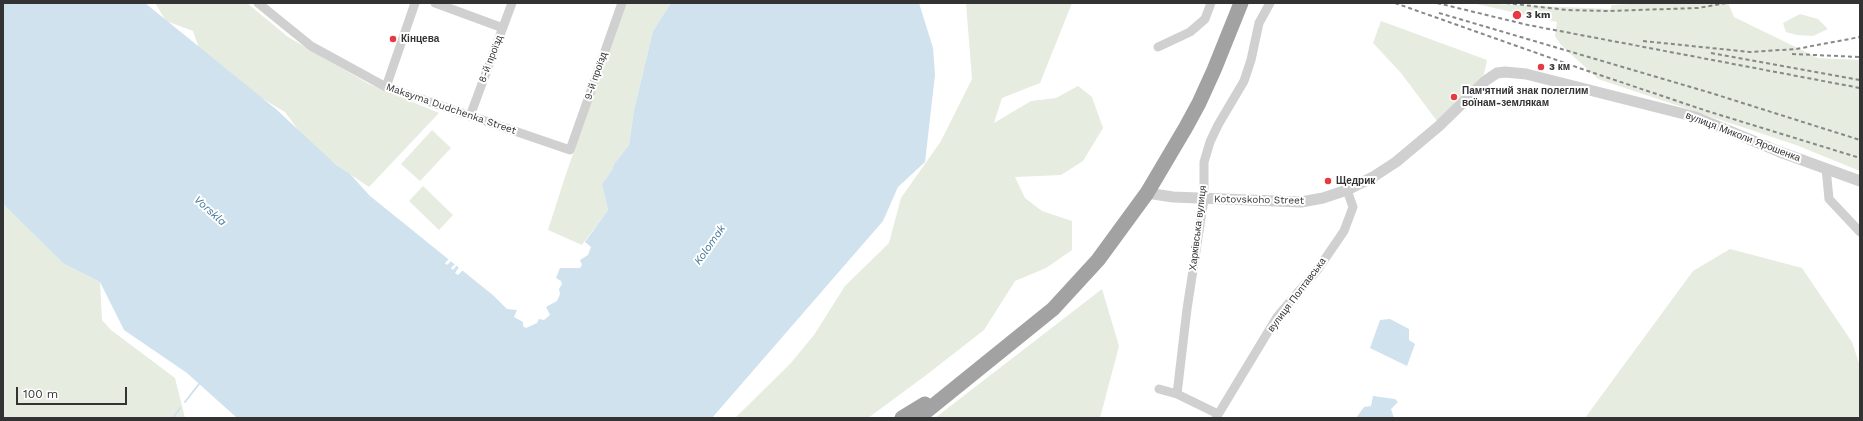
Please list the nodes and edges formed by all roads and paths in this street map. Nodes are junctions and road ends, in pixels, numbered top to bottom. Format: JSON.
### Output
{"nodes":[{"id":1,"x":258,"y":3,"type":"edge"},
{"id":2,"x":405,"y":3,"type":"edge"},
{"id":3,"x":435,"y":3,"type":"edge"},
{"id":4,"x":512,"y":3,"type":"edge"},
{"id":5,"x":622,"y":3,"type":"edge"},
{"id":6,"x":1212,"y":3,"type":"edge"},
{"id":7,"x":1241,"y":3,"type":"edge"},
{"id":8,"x":1270,"y":3,"type":"edge"},
{"id":9,"x":414,"y":6,"type":"edge"},
{"id":10,"x":503,"y":28,"type":"junction"},
{"id":11,"x":1158,"y":47,"type":"dead end"},
{"id":12,"x":386,"y":87,"type":"junction"},
{"id":13,"x":470,"y":116,"type":"junction"},
{"id":14,"x":570,"y":150,"type":"joint"},
{"id":15,"x":1826,"y":168,"type":"junction"},
{"id":16,"x":1860,"y":181,"type":"edge"},
{"id":17,"x":1346,"y":190,"type":"junction"},
{"id":18,"x":1147,"y":193,"type":"junction"},
{"id":19,"x":1204,"y":199,"type":"junction"},
{"id":20,"x":1860,"y":232,"type":"edge"},
{"id":21,"x":980,"y":369,"type":"junction"},
{"id":22,"x":1159,"y":388,"type":"dead end"},
{"id":23,"x":1177,"y":394,"type":"junction"},
{"id":24,"x":1217,"y":416,"type":"edge"},
{"id":25,"x":902,"y":418,"type":"edge"},
{"id":26,"x":918,"y":418,"type":"edge"}],
"edges":[{"from":1,"to":12,"type":"street","name":"Maksyma Dudchenka Street"},
{"from":2,"to":9,"type":"street"},
{"from":3,"to":10,"type":"street"},
{"from":4,"to":10,"type":"street","name":"8-й проїзд"},
{"from":5,"to":14,"type":"street","name":"9-й проїзд"},
{"from":6,"to":11,"type":"street"},
{"from":7,"to":18,"type":"highway"},
{"from":8,"to":19,"type":"street","name":"Харківська вулиця"},
{"from":9,"to":12,"type":"street"},
{"from":10,"to":13,"type":"street","name":"8-й проїзд"},
{"from":12,"to":13,"type":"street","name":"Maksyma Dudchenka Street"},
{"from":13,"to":14,"type":"street","name":"Maksyma Dudchenka Street"},
{"from":15,"to":16,"type":"street","name":"Kotovskoho Street"},
{"from":15,"to":17,"type":"street","name":"Kotovskoho Street"},
{"from":15,"to":20,"type":"street"},
{"from":17,"to":19,"type":"street","name":"Kotovskoho Street"},
{"from":17,"to":24,"type":"street","name":"вулиця Полтавська"},
{"from":18,"to":19,"type":"street","name":"Kotovskoho Street"},
{"from":18,"to":21,"type":"highway"},
{"from":19,"to":23,"type":"street","name":"Харківська вулиця"},
{"from":21,"to":25,"type":"highway"},
{"from":21,"to":26,"type":"highway"},
{"from":22,"to":23,"type":"street"},
{"from":23,"to":24,"type":"street"}]}
